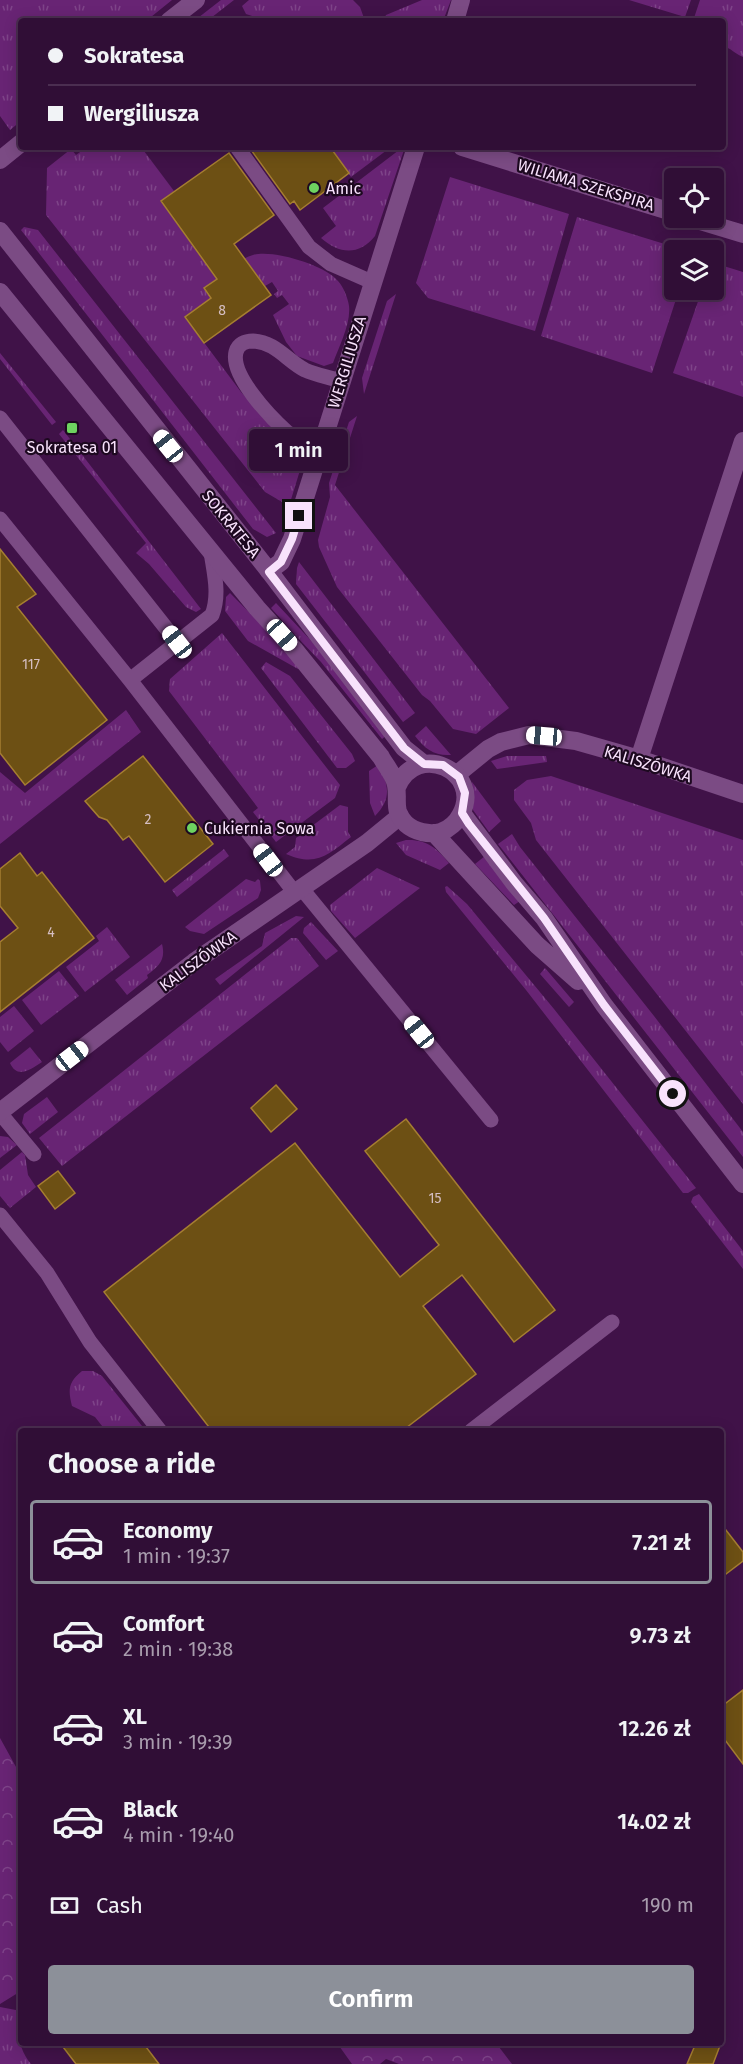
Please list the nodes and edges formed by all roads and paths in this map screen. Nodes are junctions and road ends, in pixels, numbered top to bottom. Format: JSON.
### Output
{"nodes":[{"id":1,"x":196,"y":0,"type":"edge"},
{"id":2,"x":461,"y":0,"type":"edge"},
{"id":3,"x":173,"y":18,"type":"edge"},
{"id":4,"x":455,"y":18,"type":"edge"},
{"id":5,"x":18,"y":145,"type":"edge"},
{"id":6,"x":239,"y":150,"type":"edge"},
{"id":7,"x":415,"y":150,"type":"edge"},
{"id":8,"x":472,"y":150,"type":"edge"},
{"id":9,"x":0,"y":160,"type":"edge"},
{"id":10,"x":664,"y":210,"type":"edge"},
{"id":11,"x":723,"y":228,"type":"edge"},
{"id":12,"x":0,"y":231,"type":"edge"},
{"id":13,"x":743,"y":234,"type":"edge"},
{"id":14,"x":372,"y":282,"type":"junction"},
{"id":15,"x":0,"y":292,"type":"edge"},
{"id":16,"x":6,"y":305,"type":"edge"},
{"id":17,"x":341,"y":381,"type":"junction"},
{"id":18,"x":0,"y":418,"type":"edge"},
{"id":19,"x":743,"y":441,"type":"edge"},
{"id":20,"x":321,"y":448,"type":"junction"},
{"id":21,"x":0,"y":519,"type":"edge"},
{"id":22,"x":211,"y":552,"type":"junction"},
{"id":23,"x":269,"y":572,"type":"junction"},
{"id":24,"x":177,"y":642,"type":"junction"},
{"id":25,"x":130,"y":680,"type":"junction"},
{"id":26,"x":639,"y":759,"type":"junction"},
{"id":27,"x":424,"y":764,"type":"junction"},
{"id":28,"x":456,"y":775,"type":"junction"},
{"id":29,"x":397,"y":787,"type":"junction"},
{"id":30,"x":743,"y":794,"type":"edge"},
{"id":31,"x":462,"y":813,"type":"junction"},
{"id":32,"x":400,"y":816,"type":"junction"},
{"id":33,"x":434,"y":833,"type":"junction"},
{"id":34,"x":298,"y":891,"type":"junction"},
{"id":35,"x":604,"y":1005,"type":"junction"},
{"id":36,"x":0,"y":1112,"type":"edge"},
{"id":37,"x":491,"y":1120,"type":"dead end"},
{"id":38,"x":34,"y":1154,"type":"dead end"},
{"id":39,"x":743,"y":1184,"type":"edge"},
{"id":40,"x":0,"y":1215,"type":"edge"},
{"id":41,"x":612,"y":1322,"type":"dead end"},
{"id":42,"x":158,"y":1428,"type":"edge"},
{"id":43,"x":475,"y":1428,"type":"edge"}],
"edges":[{"from":1,"to":3,"type":"street"},
{"from":2,"to":4,"type":"street"},
{"from":5,"to":9,"type":"street"},
{"from":6,"to":14,"type":"lane"},
{"from":7,"to":14,"type":"street","name":"WERGILIUSZA"},
{"from":8,"to":10,"type":"street","name":"WILIAMA SZEKSPIRA"},
{"from":11,"to":13,"type":"street"},
{"from":12,"to":23,"type":"street","name":"SOKRATESA"},
{"from":14,"to":17,"type":"street","name":"WERGILIUSZA"},
{"from":15,"to":16,"type":"street","name":"SOKRATESA"},
{"from":16,"to":22,"type":"street","name":"SOKRATESA"},
{"from":17,"to":20,"type":"street","name":"WERGILIUSZA"},
{"from":17,"to":20,"type":"lane"},
{"from":18,"to":24,"type":"lane"},
{"from":19,"to":26,"type":"street"},
{"from":20,"to":23,"type":"street","name":"WERGILIUSZA"},
{"from":21,"to":25,"type":"lane"},
{"from":22,"to":24,"type":"lane"},
{"from":22,"to":29,"type":"street","name":"SOKRATESA"},
{"from":23,"to":27,"type":"street","name":"SOKRATESA"},
{"from":24,"to":25,"type":"lane"},
{"from":25,"to":34,"type":"lane"},
{"from":26,"to":28,"type":"street","name":"KALISZÓWKA"},
{"from":26,"to":30,"type":"street","name":"KALISZÓWKA"},
{"from":27,"to":28,"type":"street","name":"SOKRATESA"},
{"from":27,"to":29,"type":"street"},
{"from":28,"to":31,"type":"street"},
{"from":29,"to":32,"type":"street","name":"SOKRATESA"},
{"from":31,"to":33,"type":"street"},
{"from":31,"to":35,"type":"street"},
{"from":32,"to":33,"type":"street"},
{"from":32,"to":34,"type":"street","name":"KALISZÓWKA"},
{"from":33,"to":35,"type":"street"},
{"from":34,"to":36,"type":"street","name":"KALISZÓWKA"},
{"from":34,"to":37,"type":"lane"},
{"from":35,"to":39,"type":"street"},
{"from":36,"to":38,"type":"lane"},
{"from":40,"to":42,"type":"lane"},
{"from":41,"to":43,"type":"lane"}]}
